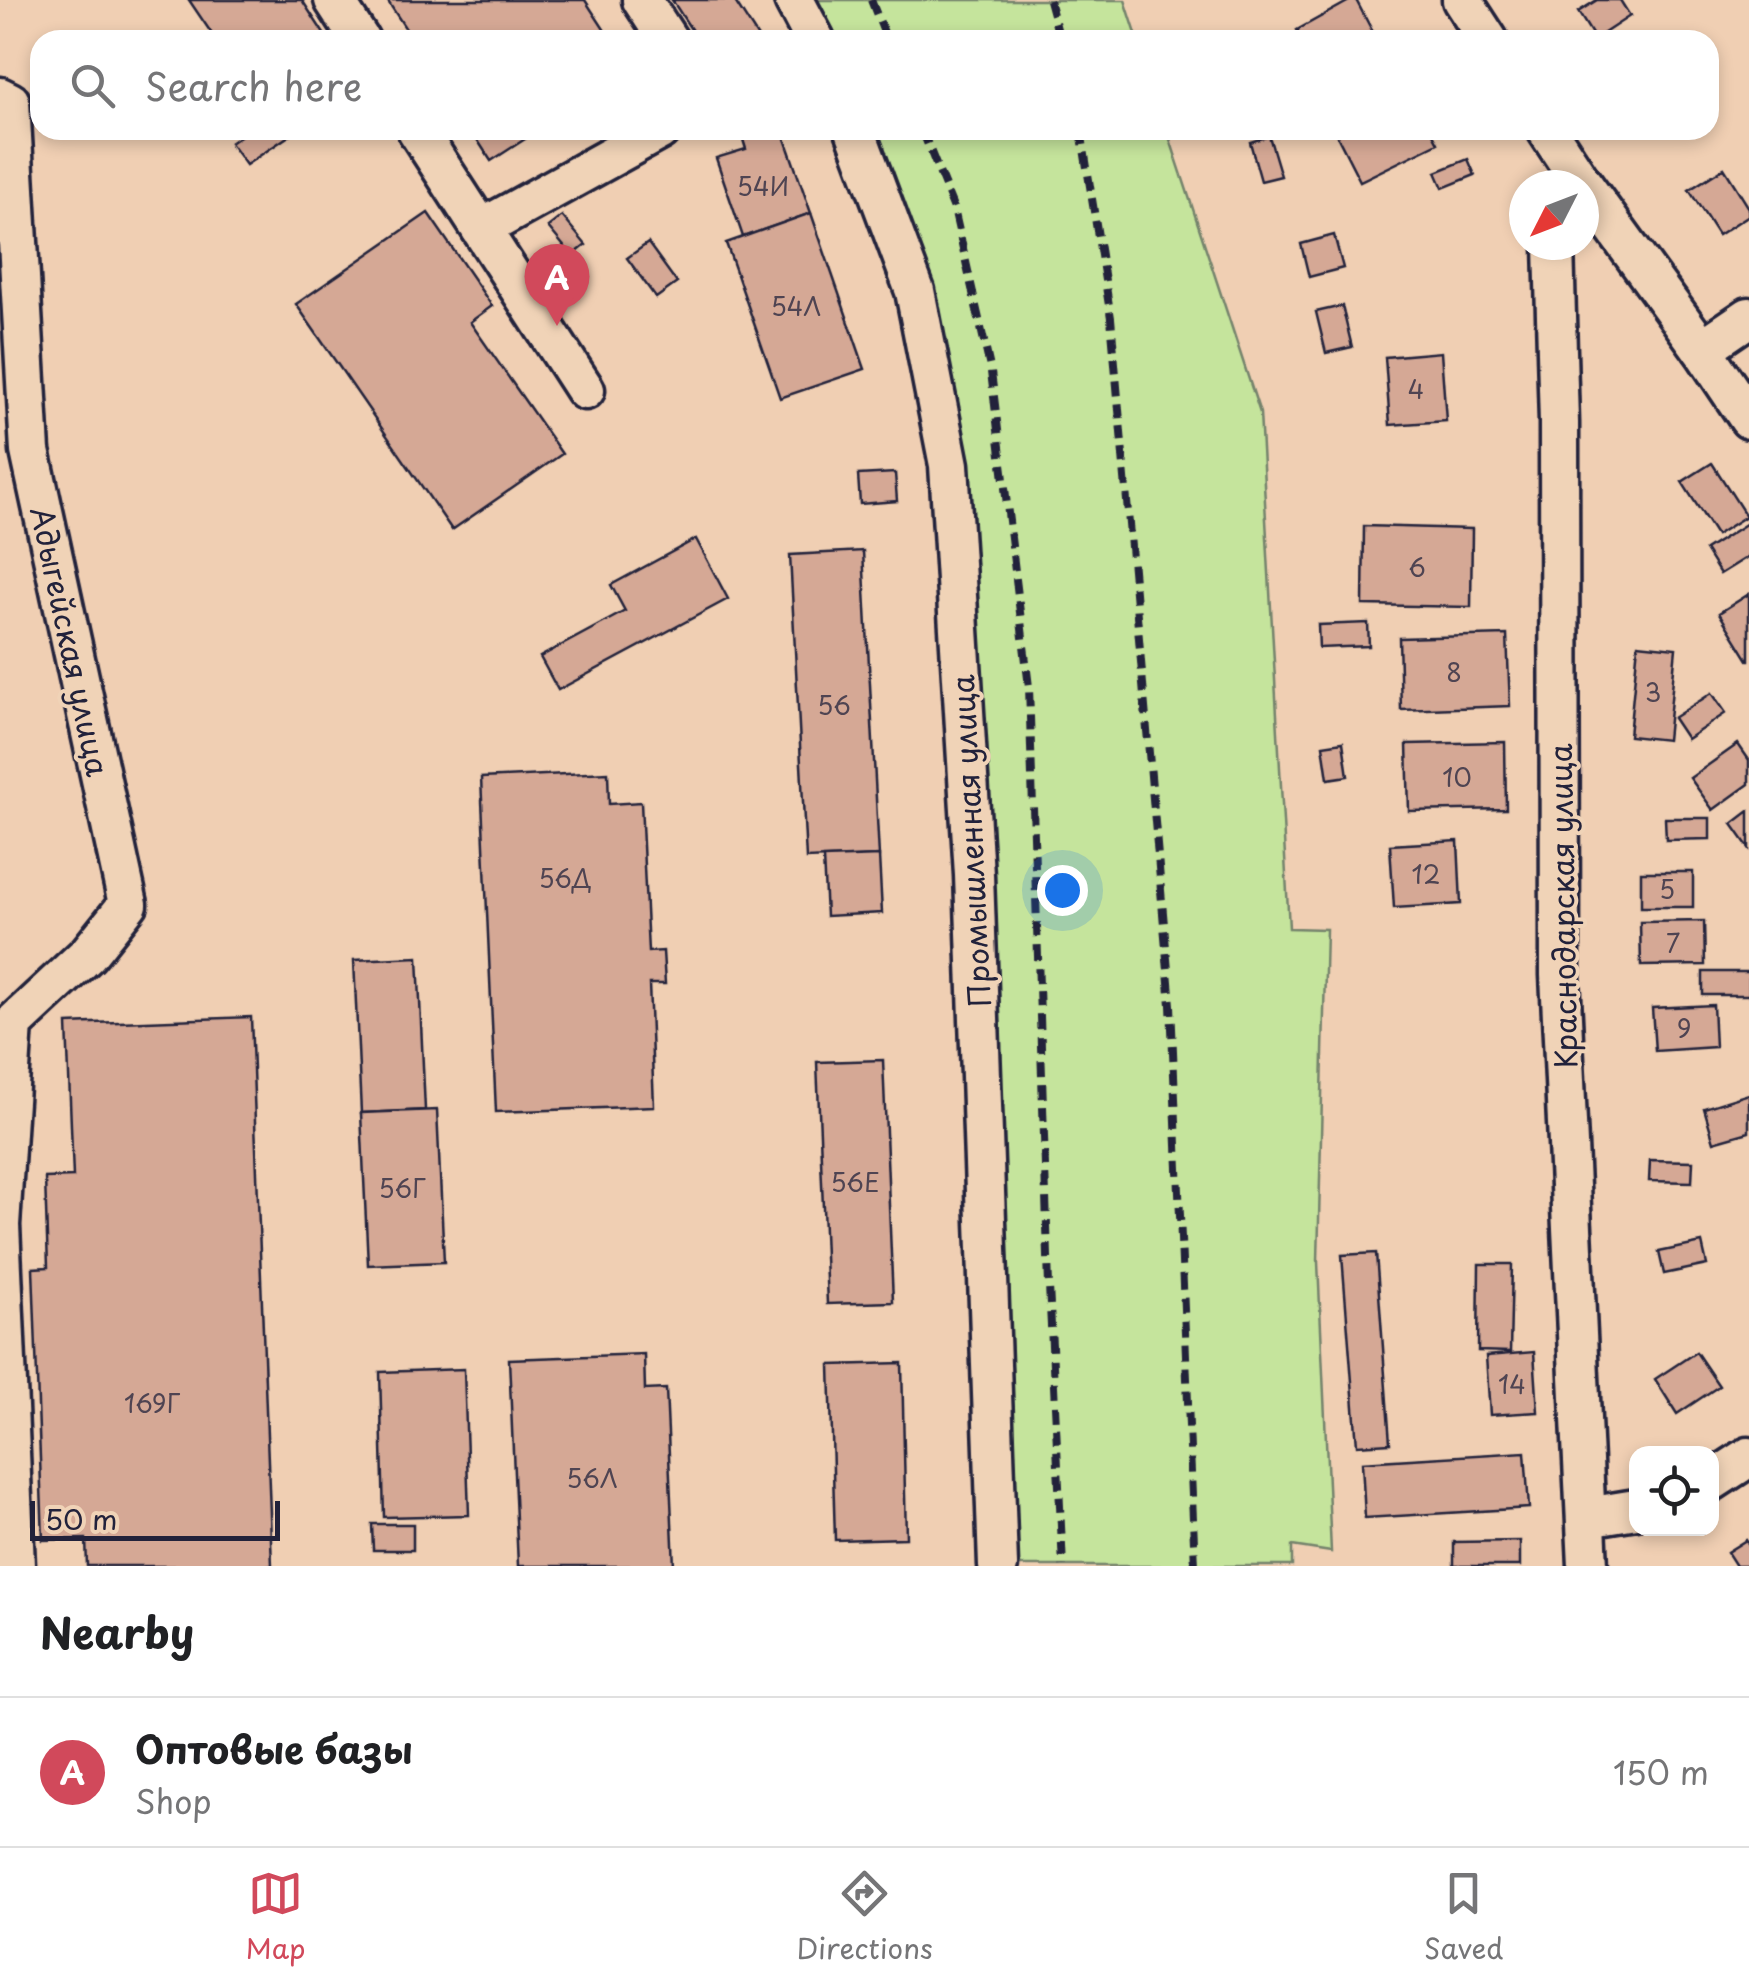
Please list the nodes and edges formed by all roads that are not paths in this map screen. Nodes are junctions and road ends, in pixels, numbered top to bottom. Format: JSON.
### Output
{"nodes":[{"id":1,"x":334,"y":0,"type":"edge"},
{"id":2,"x":642,"y":0,"type":"edge"},
{"id":3,"x":794,"y":0,"type":"edge"},
{"id":4,"x":1462,"y":0,"type":"edge"},
{"id":5,"x":354,"y":30,"type":"edge"},
{"id":6,"x":662,"y":30,"type":"edge"},
{"id":7,"x":810,"y":30,"type":"edge"},
{"id":8,"x":1482,"y":30,"type":"edge"},
{"id":9,"x":0,"y":97,"type":"edge"},
{"id":10,"x":423,"y":140,"type":"edge"},
{"id":11,"x":642,"y":140,"type":"edge"},
{"id":12,"x":859,"y":140,"type":"edge"},
{"id":13,"x":1553,"y":140,"type":"edge"},
{"id":14,"x":1572,"y":170,"type":"edge"},
{"id":15,"x":1599,"y":208,"type":"edge"},
{"id":16,"x":480,"y":230,"type":"junction"},
{"id":17,"x":1554,"y":260,"type":"edge"},
{"id":18,"x":1749,"y":317,"type":"edge"},
{"id":19,"x":1702,"y":348,"type":"junction"},
{"id":20,"x":585,"y":390,"type":"dead end"},
{"id":21,"x":1749,"y":419,"type":"edge"},
{"id":22,"x":6,"y":1026,"type":"edge"},
{"id":23,"x":1749,"y":1458,"type":"edge"},
{"id":24,"x":1719,"y":1477,"type":"edge"},
{"id":25,"x":1629,"y":1511,"type":"edge"},
{"id":26,"x":1587,"y":1518,"type":"junction"},
{"id":27,"x":15,"y":1566,"type":"edge"},
{"id":28,"x":998,"y":1566,"type":"edge"},
{"id":29,"x":1588,"y":1566,"type":"edge"}],
"edges":[{"from":1,"to":5,"type":"street"},
{"from":2,"to":6,"type":"street"},
{"from":3,"to":7,"type":"street"},
{"from":4,"to":8,"type":"street"},
{"from":9,"to":22,"type":"street","name":"Адыгейская улица"},
{"from":10,"to":16,"type":"street"},
{"from":11,"to":16,"type":"street"},
{"from":12,"to":28,"type":"street","name":"Промышленная улица"},
{"from":13,"to":14,"type":"street"},
{"from":15,"to":19,"type":"street"},
{"from":16,"to":20,"type":"street"},
{"from":17,"to":26,"type":"street","name":"Краснодарская улица"},
{"from":18,"to":19,"type":"street"},
{"from":19,"to":21,"type":"street"},
{"from":22,"to":27,"type":"street","name":"Адыгейская улица"},
{"from":23,"to":24,"type":"street"},
{"from":25,"to":26,"type":"street"},
{"from":26,"to":29,"type":"street","name":"Краснодарская улица"}]}
